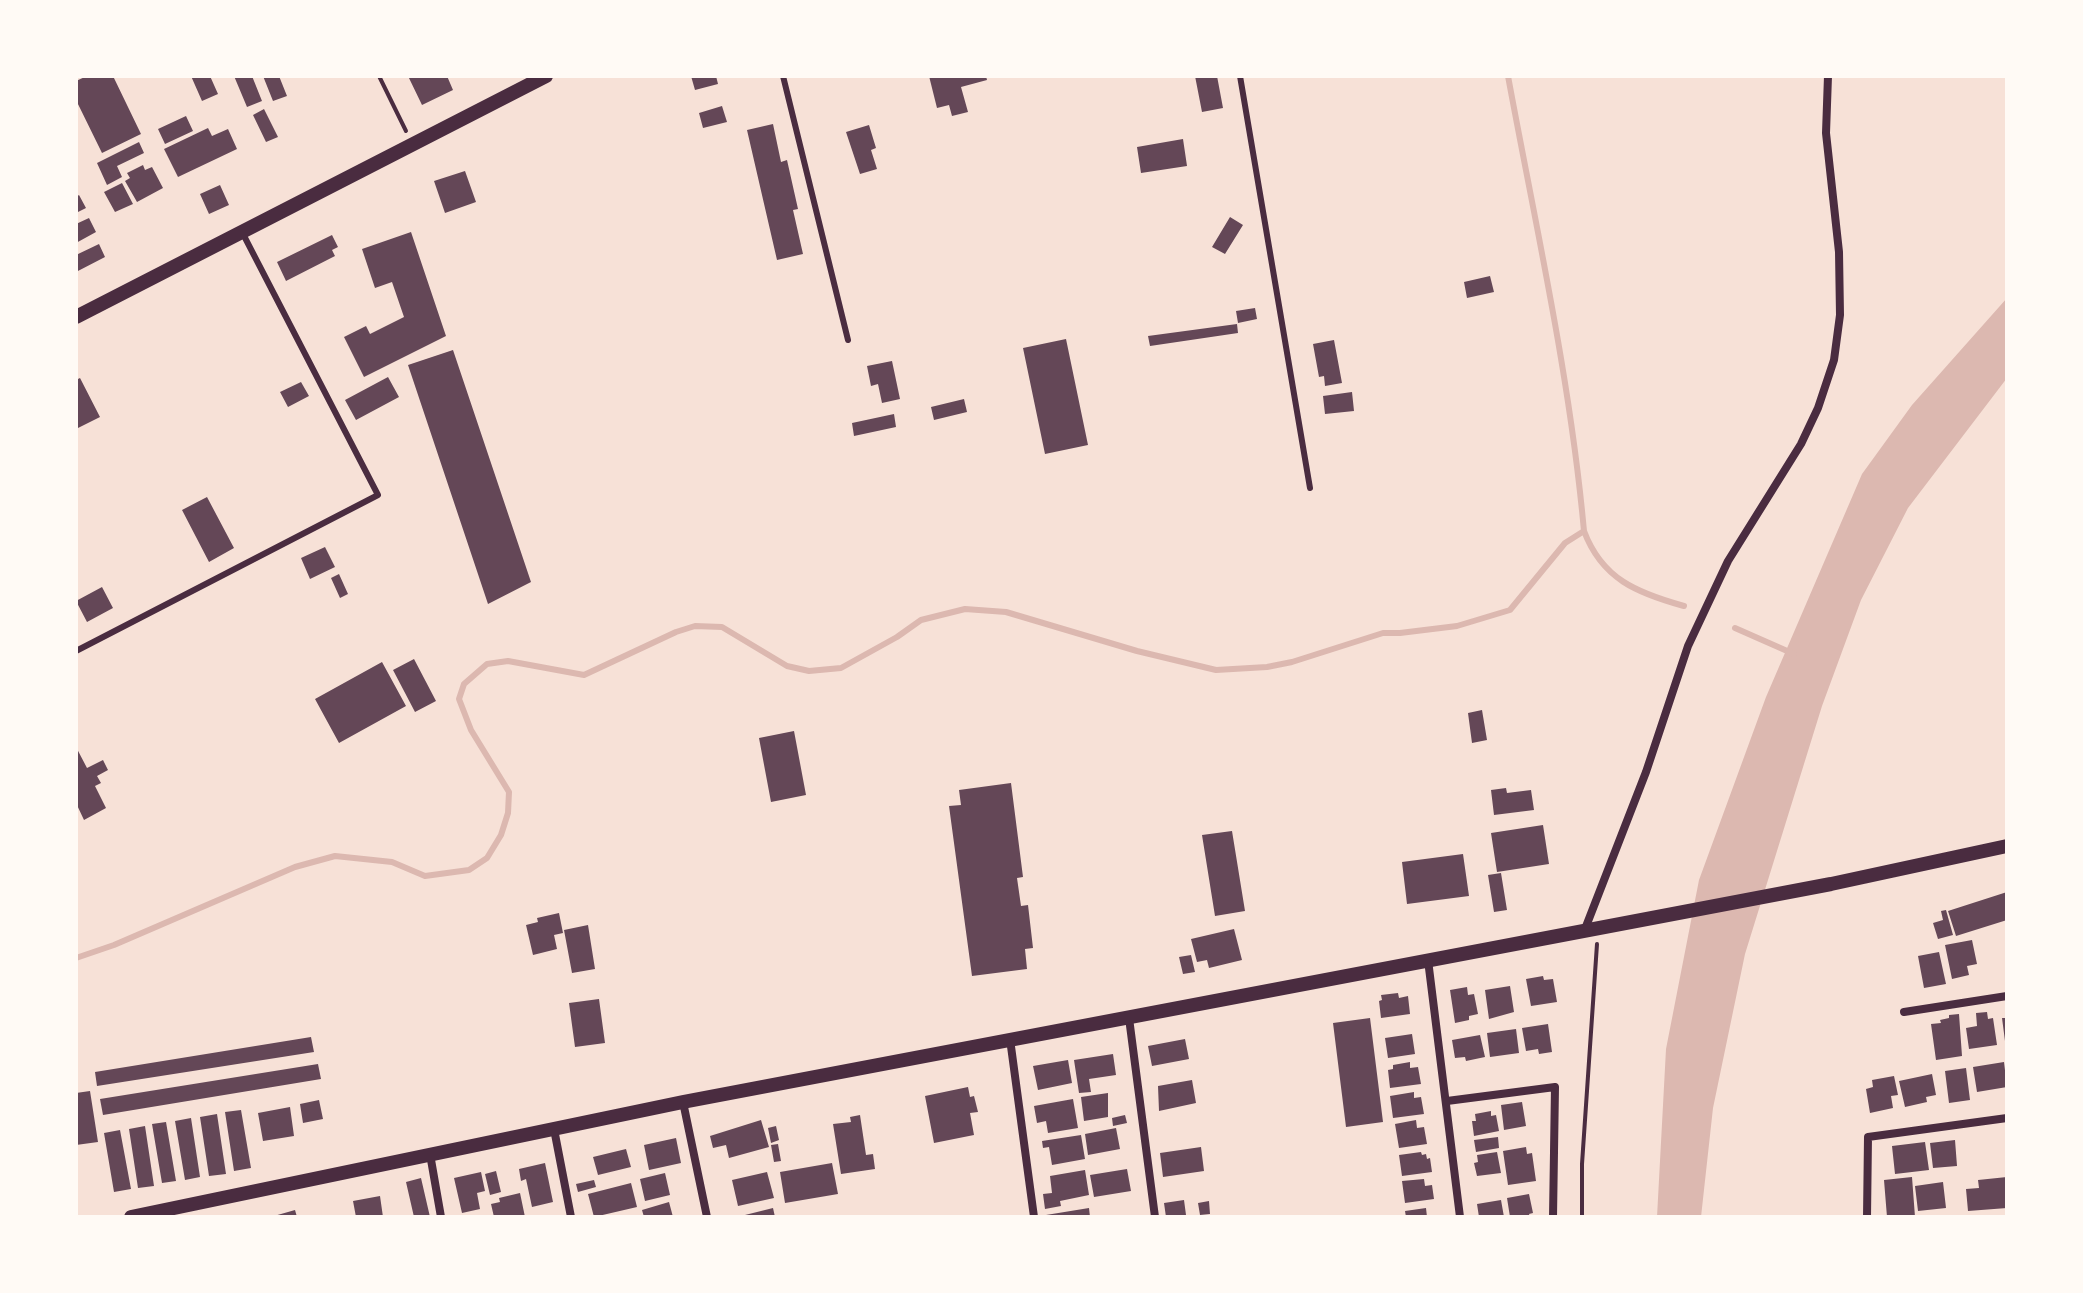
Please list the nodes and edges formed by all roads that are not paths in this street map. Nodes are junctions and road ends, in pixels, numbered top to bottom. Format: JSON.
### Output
{"nodes":[{"id":1,"x":546,"y":76,"type":"edge"},
{"id":2,"x":783,"y":76,"type":"edge"},
{"id":3,"x":1240,"y":76,"type":"edge"},
{"id":4,"x":1828,"y":76,"type":"edge"},
{"id":5,"x":242,"y":232,"type":"junction"},
{"id":6,"x":76,"y":317,"type":"edge"},
{"id":7,"x":848,"y":340,"type":"dead end"},
{"id":8,"x":1310,"y":488,"type":"dead end"},
{"id":9,"x":76,"y":651,"type":"edge"},
{"id":10,"x":2007,"y":846,"type":"edge"},
{"id":11,"x":1585,"y":929,"type":"junction"},
{"id":12,"x":1428,"y":959,"type":"junction"},
{"id":13,"x":2007,"y":996,"type":"edge"},
{"id":14,"x":1904,"y":1012,"type":"dead end"},
{"id":15,"x":1129,"y":1018,"type":"junction"},
{"id":16,"x":1010,"y":1039,"type":"junction"},
{"id":17,"x":1447,"y":1101,"type":"junction"},
{"id":18,"x":683,"y":1102,"type":"junction"},
{"id":19,"x":2007,"y":1118,"type":"edge"},
{"id":20,"x":553,"y":1128,"type":"junction"},
{"id":21,"x":430,"y":1153,"type":"junction"},
{"id":22,"x":182,"y":1212,"type":"edge"},
{"id":23,"x":131,"y":1217,"type":"edge"},
{"id":24,"x":441,"y":1217,"type":"edge"},
{"id":25,"x":571,"y":1217,"type":"edge"},
{"id":26,"x":707,"y":1217,"type":"edge"},
{"id":27,"x":1034,"y":1217,"type":"edge"},
{"id":28,"x":1155,"y":1217,"type":"edge"},
{"id":29,"x":1460,"y":1217,"type":"edge"},
{"id":30,"x":1553,"y":1217,"type":"edge"},
{"id":31,"x":1867,"y":1217,"type":"edge"}],
"edges":[{"from":1,"to":5,"type":"street"},
{"from":2,"to":7,"type":"lane"},
{"from":3,"to":8,"type":"lane"},
{"from":4,"to":11,"type":"street"},
{"from":5,"to":6,"type":"street"},
{"from":5,"to":9,"type":"lane"},
{"from":10,"to":11,"type":"street"},
{"from":11,"to":12,"type":"street"},
{"from":12,"to":15,"type":"street"},
{"from":12,"to":17,"type":"street"},
{"from":13,"to":14,"type":"street"},
{"from":15,"to":16,"type":"street"},
{"from":15,"to":28,"type":"street"},
{"from":16,"to":18,"type":"street"},
{"from":16,"to":27,"type":"street"},
{"from":17,"to":29,"type":"street"},
{"from":17,"to":30,"type":"street"},
{"from":18,"to":20,"type":"street"},
{"from":18,"to":26,"type":"street"},
{"from":19,"to":31,"type":"street"},
{"from":20,"to":21,"type":"street"},
{"from":20,"to":25,"type":"street"},
{"from":21,"to":22,"type":"street"},
{"from":21,"to":24,"type":"street"},
{"from":22,"to":23,"type":"street"}]}
